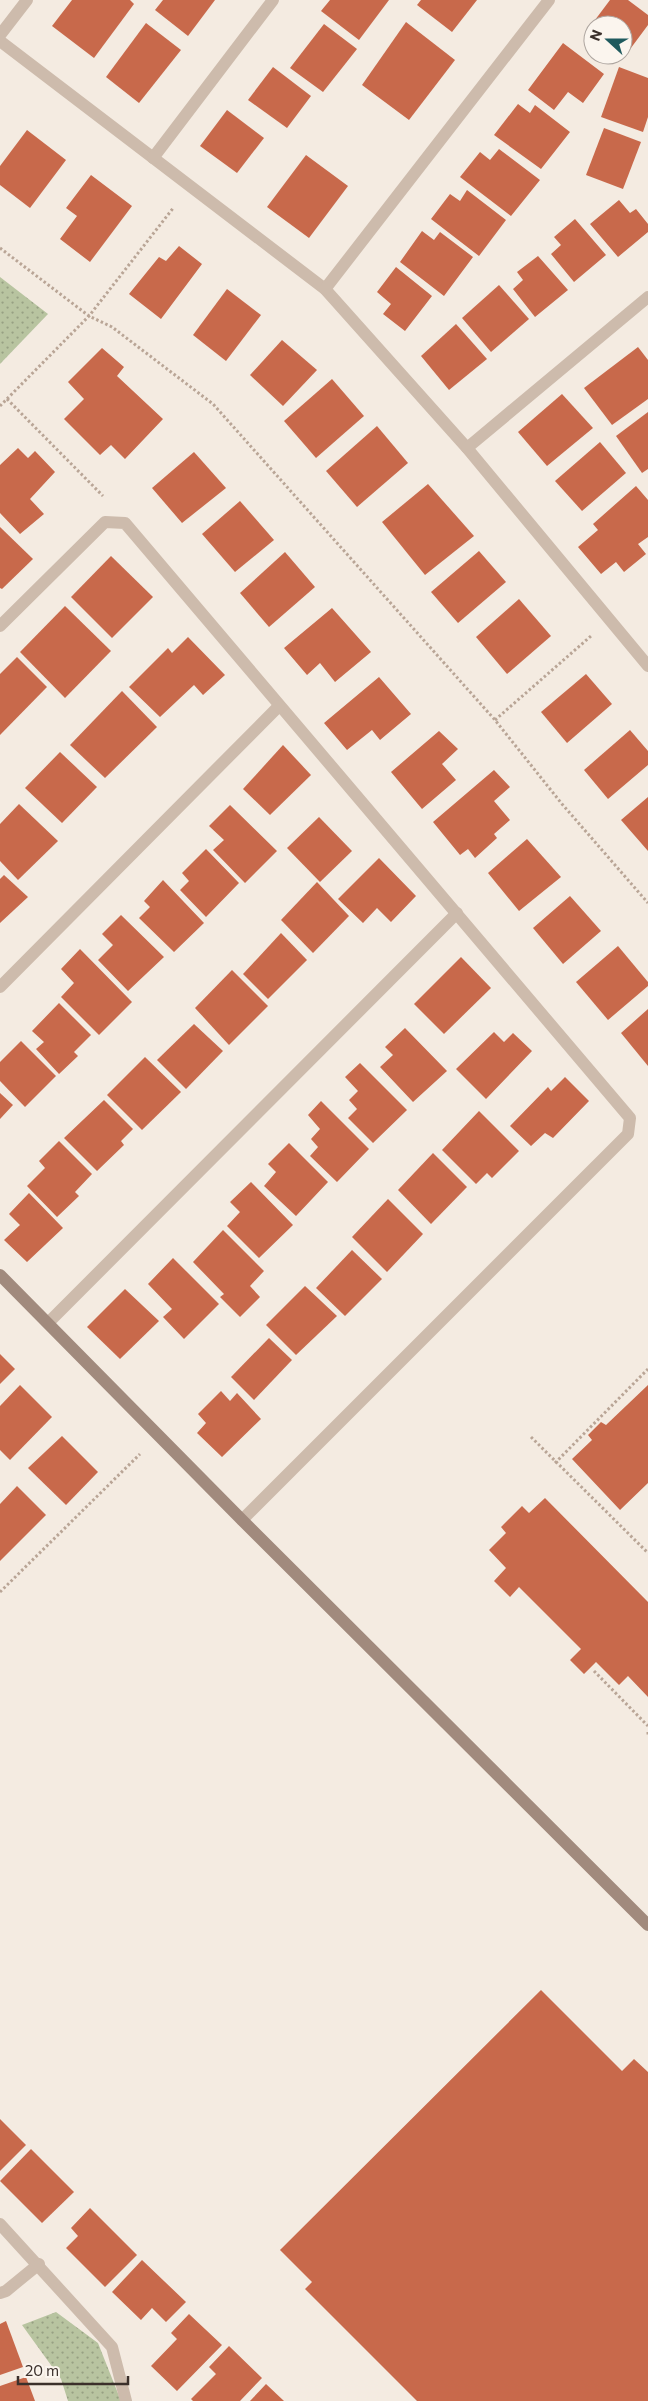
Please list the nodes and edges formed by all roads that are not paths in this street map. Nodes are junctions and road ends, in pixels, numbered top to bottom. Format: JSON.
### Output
{"nodes":[{"id":1,"x":27,"y":0,"type":"edge"},
{"id":2,"x":273,"y":0,"type":"edge"},
{"id":3,"x":549,"y":0,"type":"edge"},
{"id":4,"x":0,"y":35,"type":"edge"},
{"id":5,"x":0,"y":41,"type":"edge"},
{"id":6,"x":153,"y":158,"type":"junction"},
{"id":7,"x":325,"y":289,"type":"junction"},
{"id":8,"x":647,"y":300,"type":"edge"},
{"id":9,"x":467,"y":448,"type":"junction"},
{"id":10,"x":0,"y":626,"type":"edge"},
{"id":11,"x":648,"y":666,"type":"edge"},
{"id":12,"x":279,"y":706,"type":"junction"},
{"id":13,"x":457,"y":913,"type":"junction"},
{"id":14,"x":0,"y":987,"type":"edge"},
{"id":15,"x":0,"y":1275,"type":"edge"},
{"id":16,"x":48,"y":1323,"type":"junction"},
{"id":17,"x":242,"y":1520,"type":"junction"},
{"id":18,"x":648,"y":1925,"type":"edge"},
{"id":19,"x":0,"y":2224,"type":"edge"},
{"id":20,"x":39,"y":2264,"type":"junction"},
{"id":21,"x":0,"y":2293,"type":"edge"},
{"id":22,"x":126,"y":2401,"type":"edge"}],
"edges":[{"from":1,"to":4,"type":"street"},
{"from":2,"to":6,"type":"street"},
{"from":3,"to":7,"type":"street"},
{"from":5,"to":6,"type":"street"},
{"from":6,"to":7,"type":"street"},
{"from":7,"to":9,"type":"street"},
{"from":8,"to":9,"type":"street"},
{"from":9,"to":11,"type":"street"},
{"from":10,"to":12,"type":"street"},
{"from":12,"to":13,"type":"street"},
{"from":12,"to":14,"type":"street"},
{"from":13,"to":16,"type":"street"},
{"from":13,"to":17,"type":"street"},
{"from":15,"to":16,"type":"street"},
{"from":16,"to":17,"type":"street"},
{"from":17,"to":18,"type":"street"},
{"from":19,"to":20,"type":"street"},
{"from":20,"to":21,"type":"street"},
{"from":20,"to":22,"type":"street"}]}
